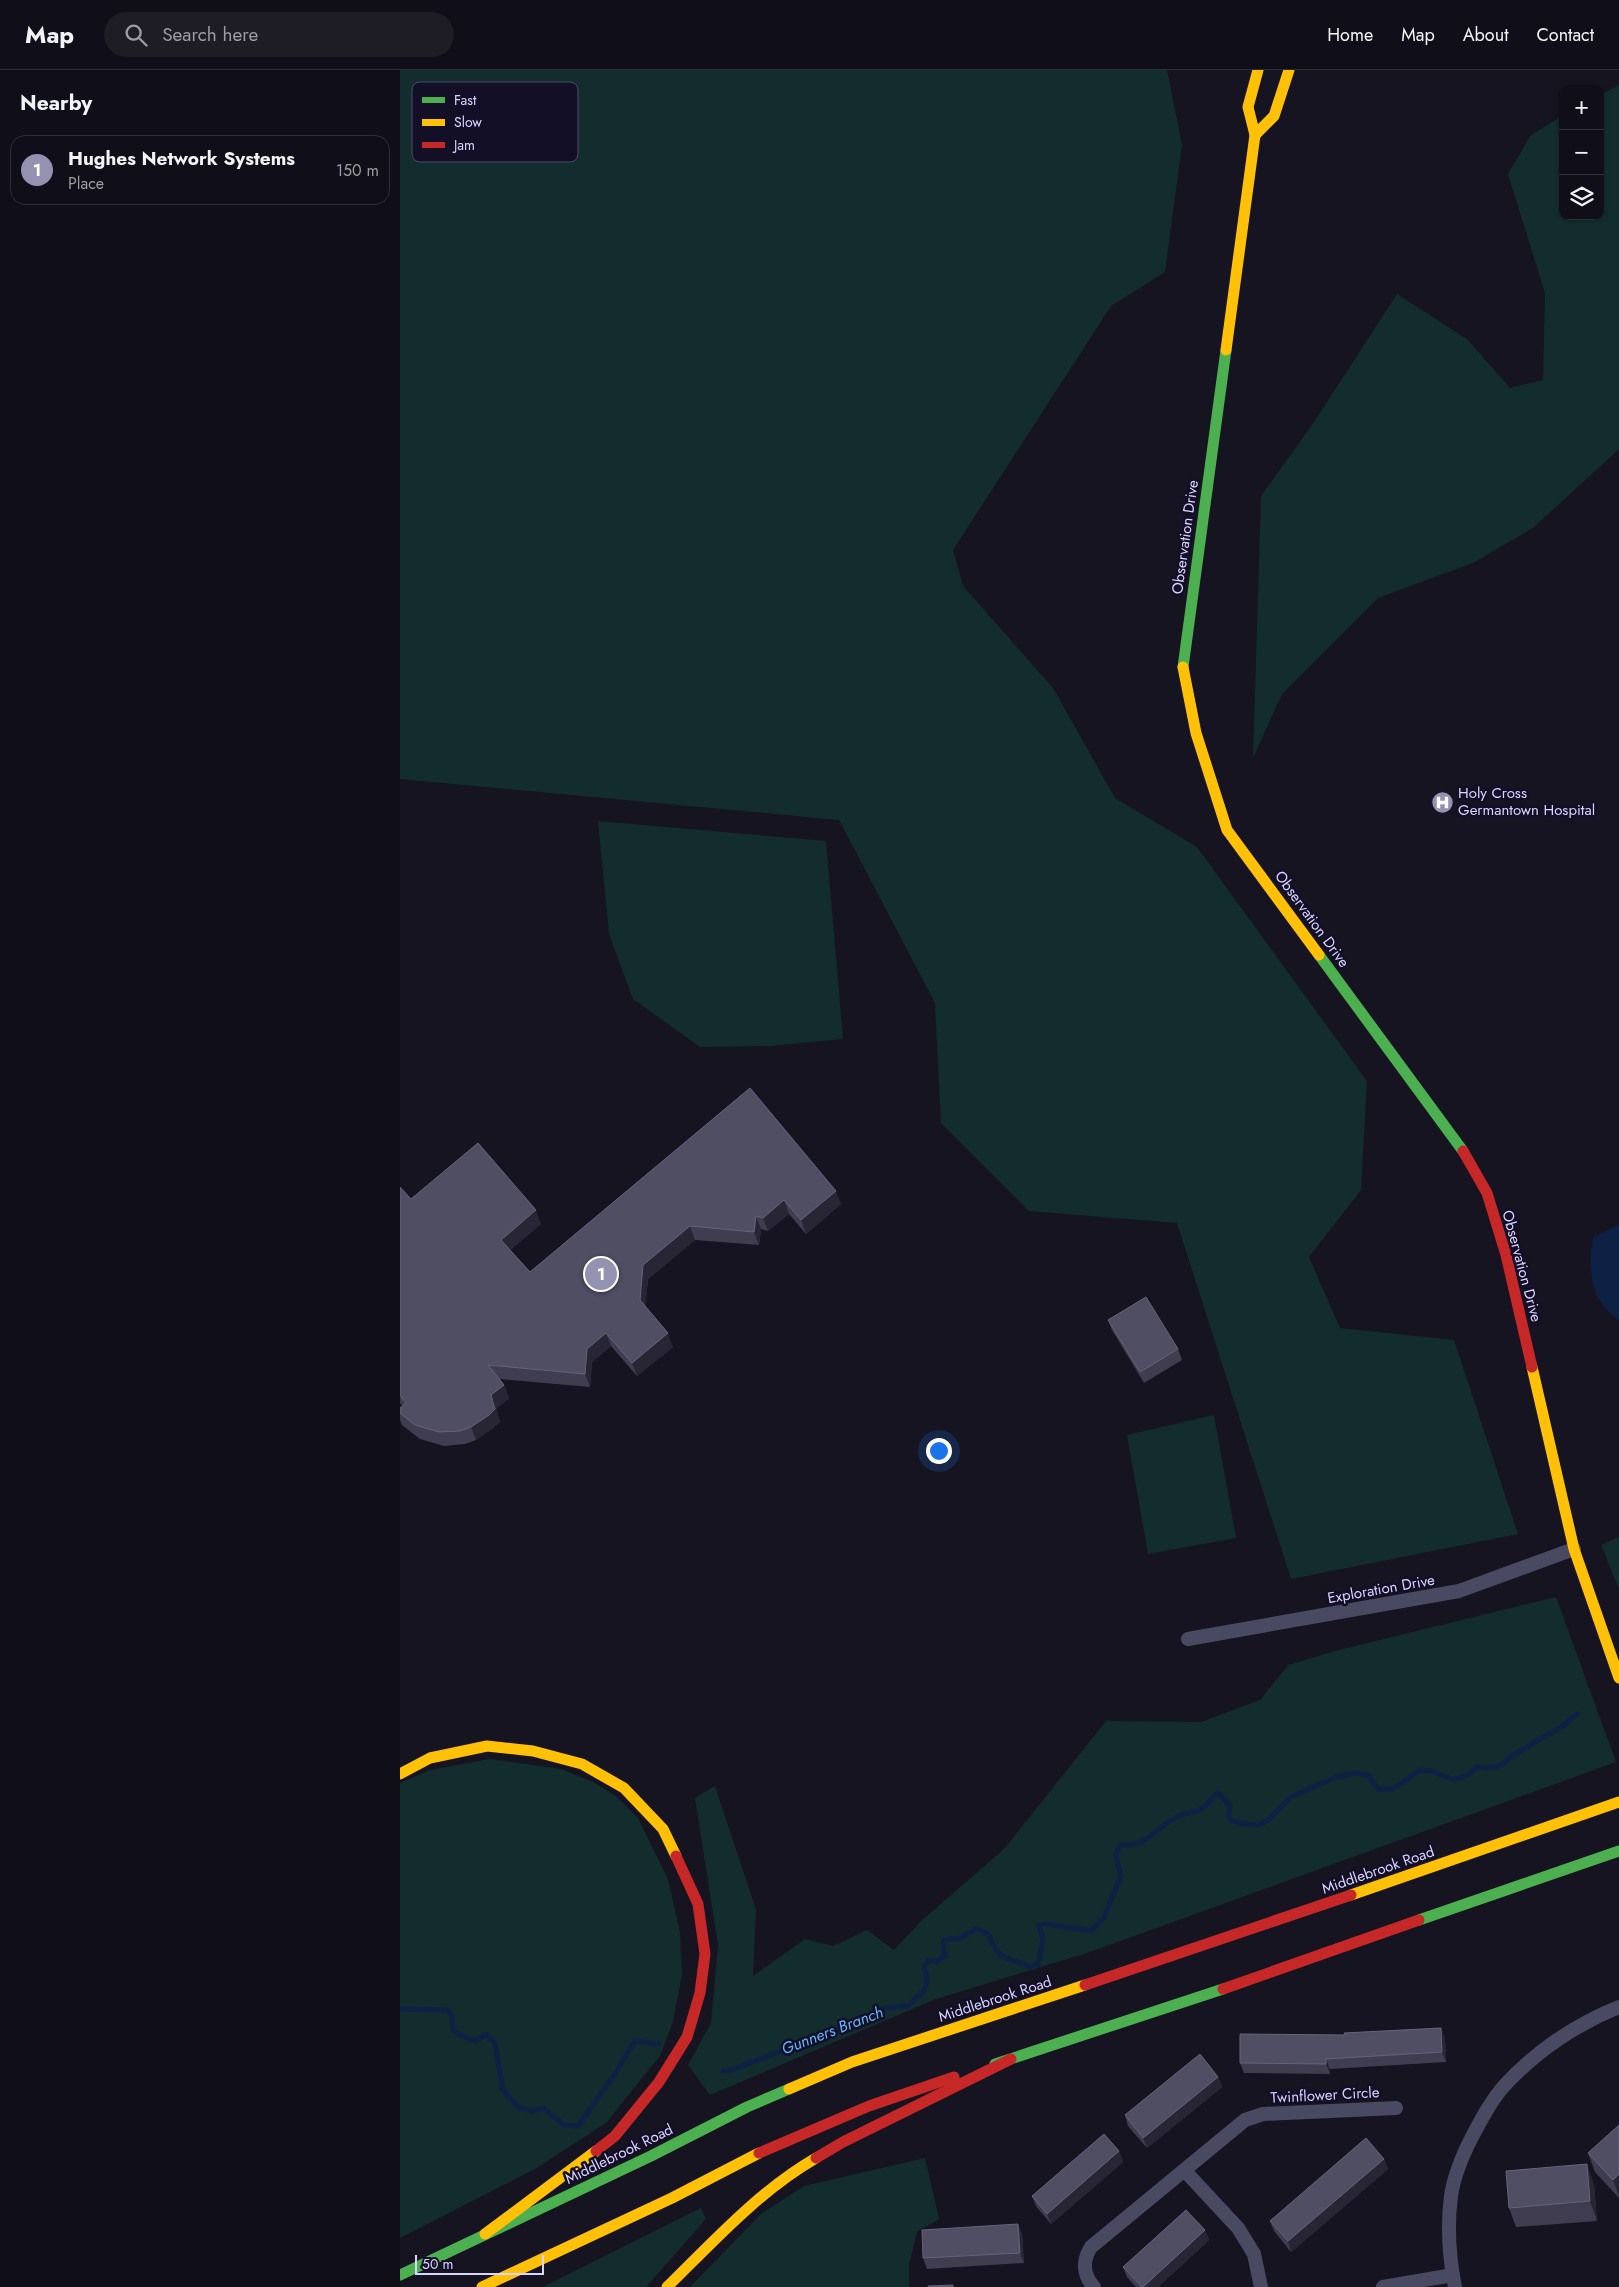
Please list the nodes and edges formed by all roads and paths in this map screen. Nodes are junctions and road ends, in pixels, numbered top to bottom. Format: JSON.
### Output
{"nodes":[{"id":1,"x":1258,"y":70,"type":"edge"},
{"id":2,"x":1289,"y":70,"type":"edge"},
{"id":3,"x":1255,"y":135,"type":"junction"},
{"id":4,"x":1574,"y":1549,"type":"junction"},
{"id":5,"x":1188,"y":1639,"type":"dead end"},
{"id":6,"x":1619,"y":1678,"type":"edge"},
{"id":7,"x":400,"y":1774,"type":"edge"},
{"id":8,"x":1619,"y":1802,"type":"edge"},
{"id":9,"x":1619,"y":1851,"type":"edge"},
{"id":10,"x":1619,"y":2007,"type":"edge"},
{"id":11,"x":1011,"y":2059,"type":"junction"},
{"id":12,"x":1396,"y":2108,"type":"dead end"},
{"id":13,"x":1185,"y":2171,"type":"junction"},
{"id":14,"x":485,"y":2234,"type":"junction"},
{"id":15,"x":400,"y":2275,"type":"edge"},
{"id":16,"x":1454,"y":2281,"type":"edge"},
{"id":17,"x":482,"y":2287,"type":"edge"},
{"id":18,"x":667,"y":2287,"type":"edge"},
{"id":19,"x":1094,"y":2287,"type":"edge"},
{"id":20,"x":1261,"y":2287,"type":"edge"},
{"id":21,"x":1383,"y":2287,"type":"edge"}],
"edges":[{"from":1,"to":3,"type":"main road","name":"Observation Drive"},
{"from":2,"to":3,"type":"main road"},
{"from":3,"to":4,"type":"main road","name":"Observation Drive"},
{"from":4,"to":5,"type":"street","name":"Exploration Drive"},
{"from":4,"to":6,"type":"main road","name":"Observation Drive"},
{"from":7,"to":14,"type":"main road"},
{"from":8,"to":14,"type":"main road","name":"Middlebrook Road"},
{"from":9,"to":11,"type":"main road"},
{"from":10,"to":16,"type":"street"},
{"from":11,"to":17,"type":"main road"},
{"from":11,"to":18,"type":"main road"},
{"from":12,"to":13,"type":"street","name":"Twinflower Circle"},
{"from":13,"to":19,"type":"street","name":"Twinflower Circle"},
{"from":13,"to":20,"type":"street"},
{"from":14,"to":15,"type":"main road","name":"Middlebrook Road"},
{"from":16,"to":21,"type":"street"}]}
